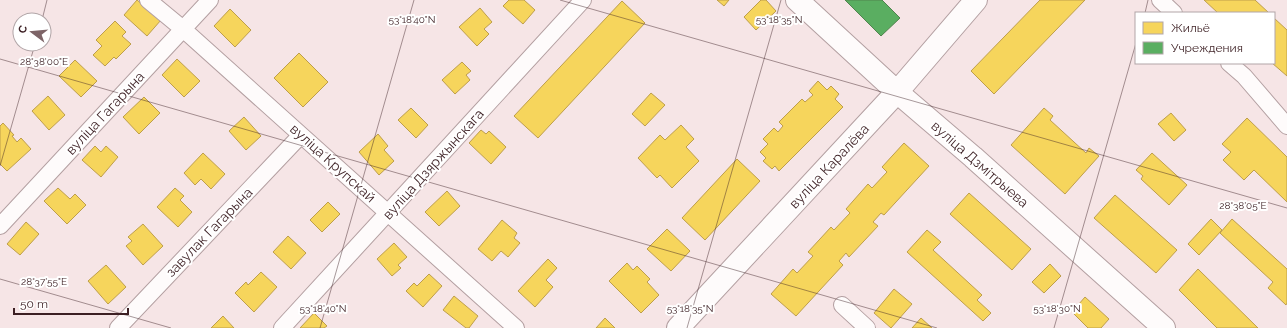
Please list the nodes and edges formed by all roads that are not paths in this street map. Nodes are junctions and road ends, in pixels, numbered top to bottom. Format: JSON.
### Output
{"nodes":[{"id":1,"x":148,"y":0,"type":"edge"},
{"id":2,"x":210,"y":0,"type":"edge"},
{"id":3,"x":583,"y":0,"type":"edge"},
{"id":4,"x":797,"y":0,"type":"edge"},
{"id":5,"x":976,"y":0,"type":"edge"},
{"id":6,"x":1160,"y":0,"type":"edge"},
{"id":7,"x":1173,"y":12,"type":"edge"},
{"id":8,"x":183,"y":29,"type":"junction"},
{"id":9,"x":1230,"y":64,"type":"edge"},
{"id":10,"x":897,"y":92,"type":"junction"},
{"id":11,"x":1287,"y":126,"type":"edge"},
{"id":12,"x":301,"y":136,"type":"junction"},
{"id":13,"x":388,"y":213,"type":"junction"},
{"id":14,"x":0,"y":226,"type":"edge"},
{"id":15,"x":842,"y":305,"type":"dead end"},
{"id":16,"x":118,"y":328,"type":"edge"},
{"id":17,"x":282,"y":328,"type":"edge"},
{"id":18,"x":516,"y":328,"type":"edge"},
{"id":19,"x":678,"y":328,"type":"edge"},
{"id":20,"x":867,"y":328,"type":"edge"},
{"id":21,"x":1164,"y":328,"type":"edge"}],
"edges":[{"from":1,"to":8,"type":"street","name":"вуліца Крупскай"},
{"from":2,"to":8,"type":"street","name":"вуліца Гагарына"},
{"from":3,"to":13,"type":"street","name":"вуліца Дзяржынскага"},
{"from":4,"to":10,"type":"street","name":"вуліца Дзмітрыева"},
{"from":5,"to":10,"type":"street","name":"вуліца Каралёва"},
{"from":6,"to":7,"type":"street"},
{"from":8,"to":12,"type":"street","name":"вуліца Крупскай"},
{"from":8,"to":14,"type":"street","name":"вуліца Гагарына"},
{"from":9,"to":11,"type":"street"},
{"from":10,"to":19,"type":"street","name":"вуліца Каралёва"},
{"from":10,"to":21,"type":"street","name":"вуліца Дзмітрыева"},
{"from":12,"to":13,"type":"street","name":"вуліца Крупскай"},
{"from":12,"to":16,"type":"street","name":"завулак Гагарына"},
{"from":13,"to":17,"type":"street","name":"вуліца Дзяржынскага"},
{"from":13,"to":18,"type":"street","name":"вуліца Крупскай"},
{"from":15,"to":20,"type":"street"}]}
